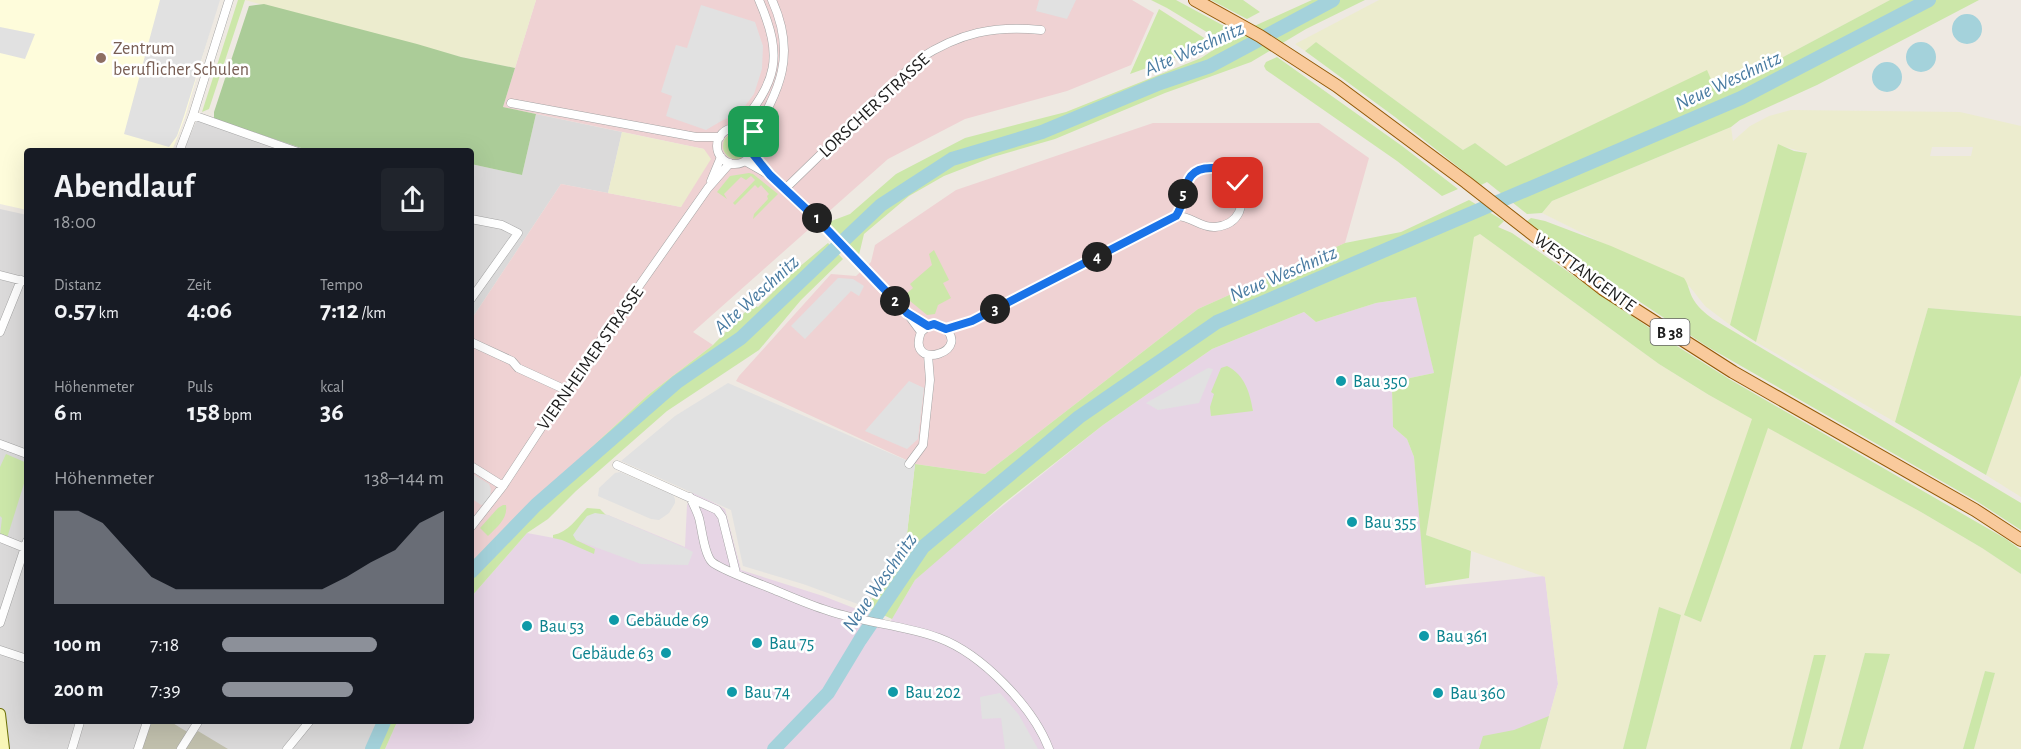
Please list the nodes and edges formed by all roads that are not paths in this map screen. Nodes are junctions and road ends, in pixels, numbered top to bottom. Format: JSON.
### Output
{"nodes":[{"id":1,"x":229,"y":0,"type":"edge"},
{"id":2,"x":759,"y":0,"type":"edge"},
{"id":3,"x":772,"y":0,"type":"edge"},
{"id":4,"x":1196,"y":0,"type":"edge"},
{"id":5,"x":1041,"y":30,"type":"dead end"},
{"id":6,"x":511,"y":103,"type":"dead end"},
{"id":7,"x":193,"y":115,"type":"junction"},
{"id":8,"x":738,"y":128,"type":"junction"},
{"id":9,"x":696,"y":137,"type":"junction"},
{"id":10,"x":720,"y":137,"type":"junction"},
{"id":11,"x":751,"y":138,"type":"junction"},
{"id":12,"x":717,"y":147,"type":"junction"},
{"id":13,"x":181,"y":148,"type":"edge"},
{"id":14,"x":287,"y":148,"type":"edge"},
{"id":15,"x":752,"y":153,"type":"junction"},
{"id":16,"x":721,"y":157,"type":"junction"},
{"id":17,"x":745,"y":161,"type":"junction"},
{"id":18,"x":730,"y":163,"type":"junction"},
{"id":19,"x":770,"y":175,"type":"junction"},
{"id":20,"x":708,"y":188,"type":"junction"},
{"id":21,"x":786,"y":188,"type":"junction"},
{"id":22,"x":1176,"y":216,"type":"junction"},
{"id":23,"x":474,"y":220,"type":"edge"},
{"id":24,"x":0,"y":275,"type":"edge"},
{"id":25,"x":24,"y":281,"type":"edge"},
{"id":26,"x":474,"y":295,"type":"edge"},
{"id":27,"x":907,"y":313,"type":"junction"},
{"id":28,"x":972,"y":321,"type":"junction"},
{"id":29,"x":928,"y":326,"type":"junction"},
{"id":30,"x":946,"y":329,"type":"junction"},
{"id":31,"x":0,"y":332,"type":"edge"},
{"id":32,"x":921,"y":332,"type":"junction"},
{"id":33,"x":950,"y":337,"type":"junction"},
{"id":34,"x":474,"y":343,"type":"edge"},
{"id":35,"x":928,"y":355,"type":"junction"},
{"id":36,"x":938,"y":356,"type":"junction"},
{"id":37,"x":930,"y":381,"type":"junction"},
{"id":38,"x":566,"y":390,"type":"junction"},
{"id":39,"x":0,"y":444,"type":"edge"},
{"id":40,"x":24,"y":453,"type":"edge"},
{"id":41,"x":909,"y":464,"type":"dead end"},
{"id":42,"x":617,"y":465,"type":"dead end"},
{"id":43,"x":474,"y":468,"type":"edge"},
{"id":44,"x":503,"y":486,"type":"junction"},
{"id":45,"x":690,"y":497,"type":"junction"},
{"id":46,"x":474,"y":523,"type":"edge"},
{"id":47,"x":0,"y":538,"type":"edge"},
{"id":48,"x":2021,"y":540,"type":"edge"},
{"id":49,"x":24,"y":544,"type":"edge"},
{"id":50,"x":24,"y":551,"type":"edge"},
{"id":51,"x":736,"y":573,"type":"junction"},
{"id":52,"x":0,"y":624,"type":"edge"},
{"id":53,"x":0,"y":650,"type":"edge"},
{"id":54,"x":24,"y":658,"type":"edge"},
{"id":55,"x":0,"y":714,"type":"edge"},
{"id":56,"x":79,"y":724,"type":"edge"},
{"id":57,"x":146,"y":724,"type":"edge"},
{"id":58,"x":197,"y":724,"type":"edge"},
{"id":59,"x":307,"y":724,"type":"edge"},
{"id":60,"x":4,"y":749,"type":"edge"},
{"id":61,"x":72,"y":749,"type":"edge"},
{"id":62,"x":138,"y":749,"type":"edge"},
{"id":63,"x":181,"y":749,"type":"edge"},
{"id":64,"x":287,"y":749,"type":"edge"},
{"id":65,"x":1049,"y":749,"type":"edge"}],
"edges":[{"from":1,"to":7,"type":"street"},
{"from":2,"to":8,"type":"street"},
{"from":3,"to":11,"type":"street"},
{"from":4,"to":48,"type":"main road","name":"WESTTANGENTE","number":"B 38"},
{"from":5,"to":21,"type":"street","name":"LORSCHER STRASSE"},
{"from":6,"to":9,"type":"street"},
{"from":7,"to":13,"type":"street"},
{"from":7,"to":14,"type":"street"},
{"from":8,"to":10,"type":"street"},
{"from":8,"to":11,"type":"street"},
{"from":9,"to":10,"type":"street"},
{"from":9,"to":12,"type":"street"},
{"from":10,"to":12,"type":"street"},
{"from":11,"to":15,"type":"street"},
{"from":12,"to":16,"type":"street"},
{"from":15,"to":17,"type":"street"},
{"from":15,"to":19,"type":"street"},
{"from":16,"to":18,"type":"street"},
{"from":16,"to":20,"type":"street","name":"VIERNHEIMER STRASSE"},
{"from":17,"to":18,"type":"street"},
{"from":17,"to":19,"type":"street"},
{"from":18,"to":20,"type":"street","name":"VIERNHEIMER STRASSE"},
{"from":19,"to":21,"type":"street"},
{"from":20,"to":38,"type":"street","name":"VIERNHEIMER STRASSE"},
{"from":21,"to":27,"type":"street"},
{"from":22,"to":22,"type":"street"},
{"from":22,"to":28,"type":"street"},
{"from":23,"to":26,"type":"street"},
{"from":24,"to":25,"type":"street"},
{"from":25,"to":31,"type":"street"},
{"from":27,"to":29,"type":"street"},
{"from":27,"to":32,"type":"street"},
{"from":28,"to":30,"type":"street"},
{"from":28,"to":33,"type":"street"},
{"from":29,"to":30,"type":"street"},
{"from":29,"to":32,"type":"street"},
{"from":30,"to":33,"type":"street"},
{"from":32,"to":35,"type":"street"},
{"from":33,"to":36,"type":"street"},
{"from":34,"to":38,"type":"street"},
{"from":35,"to":36,"type":"street"},
{"from":35,"to":37,"type":"street"},
{"from":36,"to":37,"type":"street"},
{"from":37,"to":41,"type":"street"},
{"from":38,"to":44,"type":"street","name":"VIERNHEIMER STRASSE"},
{"from":39,"to":40,"type":"street"},
{"from":42,"to":45,"type":"street"},
{"from":43,"to":44,"type":"street"},
{"from":44,"to":46,"type":"street","name":"VIERNHEIMER STRASSE"},
{"from":45,"to":51,"type":"street"},
{"from":45,"to":51,"type":"street"},
{"from":47,"to":49,"type":"street"},
{"from":50,"to":52,"type":"street"},
{"from":51,"to":65,"type":"street"},
{"from":53,"to":54,"type":"street"},
{"from":55,"to":60,"type":"main road"},
{"from":56,"to":61,"type":"street"},
{"from":57,"to":62,"type":"street"},
{"from":58,"to":63,"type":"street"},
{"from":59,"to":64,"type":"street"}]}
